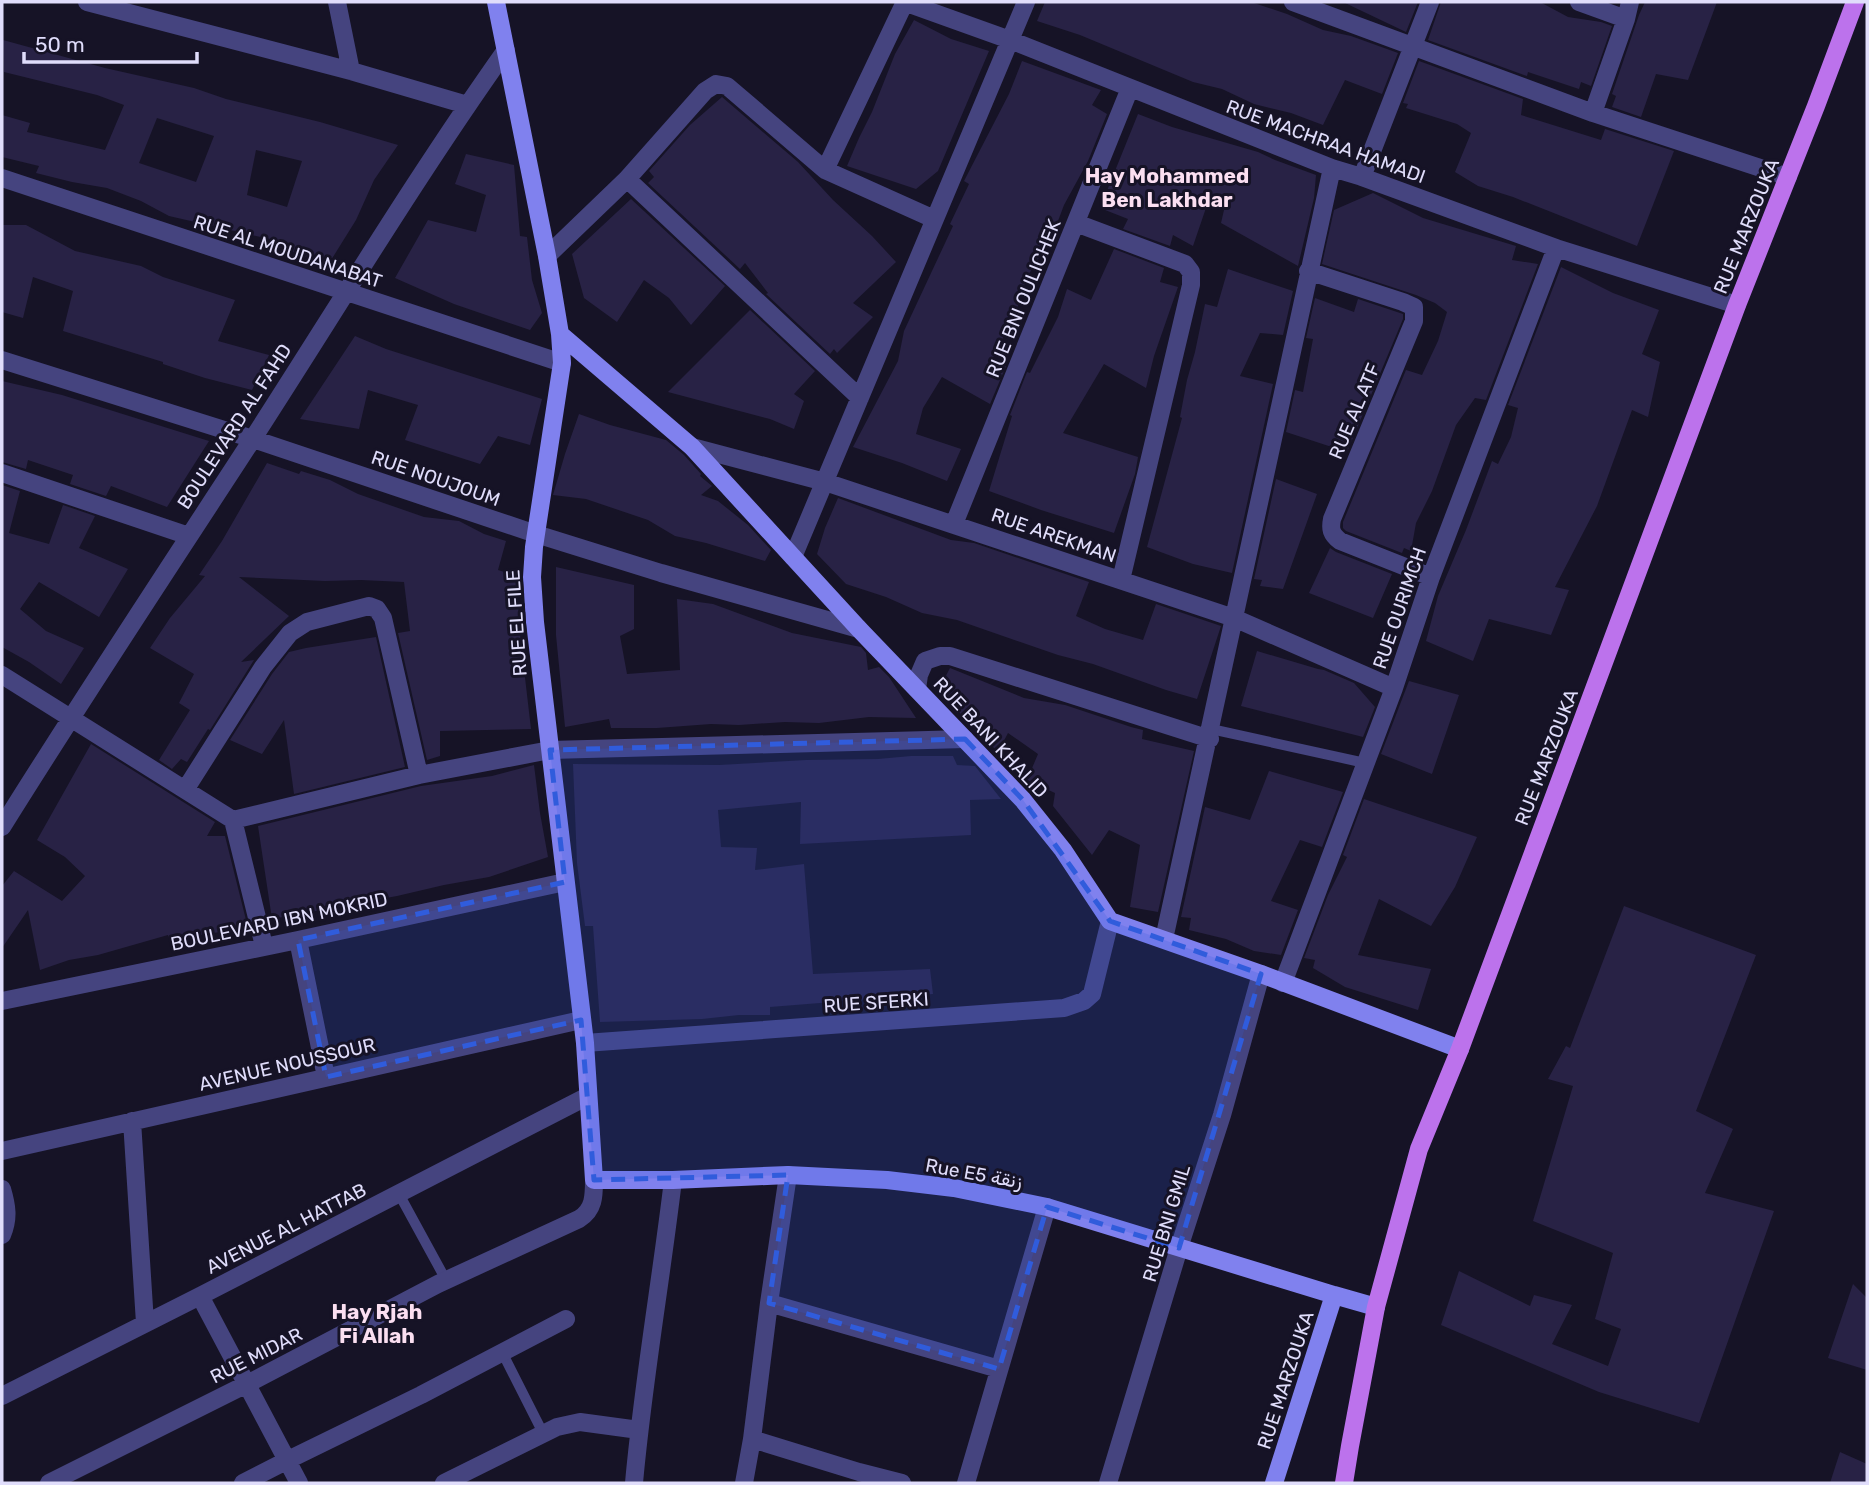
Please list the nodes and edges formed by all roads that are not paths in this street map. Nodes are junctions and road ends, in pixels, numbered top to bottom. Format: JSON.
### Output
{"nodes":[{"id":1,"x":87,"y":2,"type":"edge"},
{"id":2,"x":337,"y":2,"type":"edge"},
{"id":3,"x":904,"y":2,"type":"edge"},
{"id":4,"x":1026,"y":2,"type":"edge"},
{"id":5,"x":1293,"y":2,"type":"edge"},
{"id":6,"x":1430,"y":2,"type":"edge"},
{"id":7,"x":1579,"y":2,"type":"edge"},
{"id":8,"x":1855,"y":2,"type":"edge"},
{"id":9,"x":501,"y":3,"type":"edge"},
{"id":10,"x":1628,"y":10,"type":"edge"},
{"id":11,"x":1010,"y":40,"type":"junction"},
{"id":12,"x":1413,"y":45,"type":"junction"},
{"id":13,"x":506,"y":51,"type":"junction"},
{"id":14,"x":351,"y":71,"type":"junction"},
{"id":15,"x":1129,"y":89,"type":"junction"},
{"id":16,"x":467,"y":104,"type":"junction"},
{"id":17,"x":1593,"y":113,"type":"junction"},
{"id":18,"x":1332,"y":168,"type":"junction"},
{"id":19,"x":825,"y":170,"type":"junction"},
{"id":20,"x":1362,"y":177,"type":"junction"},
{"id":21,"x":1788,"y":177,"type":"junction"},
{"id":22,"x":2,"y":178,"type":"edge"},
{"id":23,"x":627,"y":179,"type":"junction"},
{"id":24,"x":934,"y":219,"type":"junction"},
{"id":25,"x":1076,"y":223,"type":"junction"},
{"id":26,"x":1556,"y":248,"type":"junction"},
{"id":27,"x":547,"y":256,"type":"junction"},
{"id":28,"x":1308,"y":271,"type":"junction"},
{"id":29,"x":345,"y":292,"type":"junction"},
{"id":30,"x":1737,"y":305,"type":"junction"},
{"id":31,"x":560,"y":334,"type":"junction"},
{"id":32,"x":2,"y":360,"type":"edge"},
{"id":33,"x":562,"y":363,"type":"junction"},
{"id":34,"x":860,"y":398,"type":"junction"},
{"id":35,"x":253,"y":439,"type":"junction"},
{"id":36,"x":692,"y":447,"type":"junction"},
{"id":37,"x":2,"y":472,"type":"edge"},
{"id":38,"x":825,"y":482,"type":"junction"},
{"id":39,"x":954,"y":524,"type":"junction"},
{"id":40,"x":536,"y":534,"type":"junction"},
{"id":41,"x":189,"y":536,"type":"junction"},
{"id":42,"x":793,"y":557,"type":"junction"},
{"id":43,"x":1431,"y":577,"type":"junction"},
{"id":44,"x":1121,"y":580,"type":"junction"},
{"id":45,"x":1234,"y":618,"type":"junction"},
{"id":46,"x":859,"y":629,"type":"junction"},
{"id":47,"x":2,"y":675,"type":"edge"},
{"id":48,"x":1394,"y":688,"type":"junction"},
{"id":49,"x":917,"y":689,"type":"junction"},
{"id":50,"x":71,"y":717,"type":"junction"},
{"id":51,"x":1211,"y":734,"type":"junction"},
{"id":52,"x":965,"y":739,"type":"junction"},
{"id":53,"x":550,"y":750,"type":"junction"},
{"id":54,"x":1365,"y":763,"type":"junction"},
{"id":55,"x":419,"y":775,"type":"junction"},
{"id":56,"x":185,"y":790,"type":"junction"},
{"id":57,"x":233,"y":820,"type":"junction"},
{"id":58,"x":2,"y":827,"type":"edge"},
{"id":59,"x":565,"y":882,"type":"junction"},
{"id":60,"x":1110,"y":921,"type":"junction"},
{"id":61,"x":1164,"y":939,"type":"junction"},
{"id":62,"x":298,"y":940,"type":"junction"},
{"id":63,"x":264,"y":946,"type":"junction"},
{"id":64,"x":1261,"y":974,"type":"junction"},
{"id":65,"x":1283,"y":983,"type":"junction"},
{"id":66,"x":2,"y":1001,"type":"edge"},
{"id":67,"x":581,"y":1020,"type":"junction"},
{"id":68,"x":585,"y":1043,"type":"junction"},
{"id":69,"x":1460,"y":1049,"type":"junction"},
{"id":70,"x":326,"y":1077,"type":"junction"},
{"id":71,"x":589,"y":1096,"type":"junction"},
{"id":72,"x":132,"y":1121,"type":"junction"},
{"id":73,"x":2,"y":1151,"type":"edge"},
{"id":74,"x":788,"y":1175,"type":"junction"},
{"id":75,"x":594,"y":1180,"type":"junction"},
{"id":76,"x":673,"y":1180,"type":"junction"},
{"id":77,"x":2,"y":1189,"type":"edge"},
{"id":78,"x":399,"y":1194,"type":"junction"},
{"id":79,"x":593,"y":1205,"type":"joint"},
{"id":80,"x":1047,"y":1207,"type":"junction"},
{"id":81,"x":2,"y":1235,"type":"edge"},
{"id":82,"x":1179,"y":1248,"type":"junction"},
{"id":83,"x":446,"y":1280,"type":"junction"},
{"id":84,"x":1334,"y":1295,"type":"junction"},
{"id":85,"x":200,"y":1296,"type":"junction"},
{"id":86,"x":768,"y":1303,"type":"junction"},
{"id":87,"x":1376,"y":1307,"type":"junction"},
{"id":88,"x":566,"y":1319,"type":"dead end"},
{"id":89,"x":145,"y":1324,"type":"junction"},
{"id":90,"x":502,"y":1352,"type":"junction"},
{"id":91,"x":999,"y":1369,"type":"junction"},
{"id":92,"x":247,"y":1384,"type":"junction"},
{"id":93,"x":2,"y":1396,"type":"edge"},
{"id":94,"x":639,"y":1430,"type":"junction"},
{"id":95,"x":542,"y":1433,"type":"junction"},
{"id":96,"x":752,"y":1439,"type":"junction"},
{"id":97,"x":286,"y":1461,"type":"junction"},
{"id":98,"x":49,"y":1483,"type":"edge"},
{"id":99,"x":243,"y":1483,"type":"edge"},
{"id":100,"x":299,"y":1483,"type":"edge"},
{"id":101,"x":444,"y":1483,"type":"edge"},
{"id":102,"x":634,"y":1483,"type":"edge"},
{"id":103,"x":744,"y":1483,"type":"edge"},
{"id":104,"x":902,"y":1483,"type":"edge"},
{"id":105,"x":966,"y":1483,"type":"edge"},
{"id":106,"x":1108,"y":1483,"type":"edge"},
{"id":107,"x":1274,"y":1483,"type":"edge"},
{"id":108,"x":1344,"y":1483,"type":"edge"}],
"edges":[{"from":1,"to":14,"type":"street"},
{"from":2,"to":14,"type":"street"},
{"from":3,"to":11,"type":"street","name":"RUE MACHRAA HAMADI"},
{"from":3,"to":19,"type":"street"},
{"from":4,"to":11,"type":"street"},
{"from":5,"to":12,"type":"street"},
{"from":6,"to":12,"type":"street"},
{"from":7,"to":10,"type":"street"},
{"from":8,"to":21,"type":"main road","name":"RUE MARZOUKA"},
{"from":9,"to":13,"type":"street","name":"RUE EL FILE"},
{"from":10,"to":17,"type":"street"},
{"from":11,"to":15,"type":"street","name":"RUE MACHRAA HAMADI"},
{"from":11,"to":24,"type":"street"},
{"from":12,"to":17,"type":"street"},
{"from":12,"to":20,"type":"street"},
{"from":13,"to":16,"type":"street","name":"BOULEVARD AL FAHD"},
{"from":13,"to":27,"type":"street","name":"RUE EL FILE"},
{"from":14,"to":16,"type":"street"},
{"from":15,"to":18,"type":"street","name":"RUE MACHRAA HAMADI"},
{"from":15,"to":25,"type":"street","name":"RUE BNI OULICHEK"},
{"from":16,"to":29,"type":"street","name":"BOULEVARD AL FAHD"},
{"from":17,"to":21,"type":"street"},
{"from":18,"to":20,"type":"street","name":"RUE MACHRAA HAMADI"},
{"from":18,"to":28,"type":"street"},
{"from":19,"to":23,"type":"street"},
{"from":19,"to":24,"type":"street"},
{"from":20,"to":26,"type":"street","name":"RUE MACHRAA HAMADI"},
{"from":21,"to":30,"type":"main road","name":"RUE MARZOUKA"},
{"from":22,"to":29,"type":"street","name":"RUE AL MOUDANABAT"},
{"from":23,"to":27,"type":"street"},
{"from":23,"to":34,"type":"street"},
{"from":24,"to":34,"type":"street"},
{"from":25,"to":39,"type":"street","name":"RUE BNI OULICHEK"},
{"from":25,"to":44,"type":"street"},
{"from":26,"to":30,"type":"street","name":"RUE MACHRAA HAMADI"},
{"from":26,"to":43,"type":"street","name":"RUE OURIMCH"},
{"from":27,"to":31,"type":"street","name":"RUE EL FILE"},
{"from":28,"to":43,"type":"street","name":"RUE AL ATF"},
{"from":28,"to":45,"type":"street"},
{"from":29,"to":33,"type":"street","name":"RUE AL MOUDANABAT"},
{"from":29,"to":35,"type":"street","name":"BOULEVARD AL FAHD"},
{"from":30,"to":69,"type":"main road","name":"RUE MARZOUKA"},
{"from":31,"to":33,"type":"street","name":"RUE EL FILE"},
{"from":31,"to":36,"type":"street","name":"RUE BANI KHALID"},
{"from":32,"to":35,"type":"street","name":"RUE NOUJOUM"},
{"from":33,"to":40,"type":"street","name":"RUE EL FILE"},
{"from":34,"to":38,"type":"street"},
{"from":35,"to":40,"type":"street","name":"RUE NOUJOUM"},
{"from":35,"to":41,"type":"street","name":"BOULEVARD AL FAHD"},
{"from":36,"to":38,"type":"street","name":"RUE AREKMAN"},
{"from":36,"to":42,"type":"street","name":"RUE BANI KHALID"},
{"from":37,"to":41,"type":"street"},
{"from":38,"to":39,"type":"street","name":"RUE AREKMAN"},
{"from":38,"to":42,"type":"street"},
{"from":39,"to":44,"type":"street","name":"RUE AREKMAN"},
{"from":40,"to":46,"type":"street","name":"RUE NOUJOUM"},
{"from":40,"to":53,"type":"street","name":"RUE EL FILE"},
{"from":41,"to":50,"type":"street","name":"BOULEVARD AL FAHD"},
{"from":42,"to":46,"type":"street","name":"RUE BANI KHALID"},
{"from":43,"to":48,"type":"street","name":"RUE OURIMCH"},
{"from":44,"to":45,"type":"street","name":"RUE AREKMAN"},
{"from":45,"to":48,"type":"street","name":"RUE AREKMAN"},
{"from":45,"to":51,"type":"street"},
{"from":46,"to":49,"type":"street","name":"RUE BANI KHALID"},
{"from":47,"to":50,"type":"street"},
{"from":48,"to":54,"type":"street","name":"RUE OURIMCH"},
{"from":49,"to":51,"type":"street"},
{"from":49,"to":52,"type":"street","name":"RUE BANI KHALID"},
{"from":50,"to":56,"type":"street"},
{"from":50,"to":58,"type":"street","name":"BOULEVARD AL FAHD"},
{"from":51,"to":54,"type":"lane"},
{"from":51,"to":61,"type":"street"},
{"from":52,"to":53,"type":"street"},
{"from":52,"to":60,"type":"street","name":"RUE BANI KHALID"},
{"from":53,"to":55,"type":"street"},
{"from":53,"to":59,"type":"street","name":"RUE EL FILE"},
{"from":54,"to":65,"type":"street","name":"RUE OURIMCH"},
{"from":55,"to":56,"type":"street"},
{"from":55,"to":57,"type":"street"},
{"from":56,"to":57,"type":"street"},
{"from":57,"to":63,"type":"street"},
{"from":59,"to":62,"type":"street","name":"BOULEVARD IBN MOKRID"},
{"from":59,"to":67,"type":"street","name":"RUE EL FILE"},
{"from":60,"to":61,"type":"street"},
{"from":60,"to":68,"type":"street","name":"RUE SFERKI"},
{"from":61,"to":64,"type":"street"},
{"from":62,"to":63,"type":"street","name":"BOULEVARD IBN MOKRID"},
{"from":62,"to":70,"type":"street"},
{"from":63,"to":66,"type":"street","name":"BOULEVARD IBN MOKRID"},
{"from":64,"to":65,"type":"street"},
{"from":64,"to":82,"type":"street","name":"RUE BNI GMIL"},
{"from":65,"to":69,"type":"street"},
{"from":67,"to":68,"type":"street","name":"RUE EL FILE"},
{"from":67,"to":70,"type":"street","name":"AVENUE NOUSSOUR"},
{"from":68,"to":71,"type":"street","name":"RUE EL FILE"},
{"from":69,"to":87,"type":"main road","name":"RUE MARZOUKA"},
{"from":70,"to":72,"type":"street","name":"AVENUE NOUSSOUR"},
{"from":71,"to":75,"type":"street","name":"RUE EL FILE"},
{"from":71,"to":78,"type":"street","name":"AVENUE AL HATTAB"},
{"from":72,"to":73,"type":"street","name":"AVENUE NOUSSOUR"},
{"from":72,"to":89,"type":"street"},
{"from":74,"to":76,"type":"street","name":"Rue E5 زنقة"},
{"from":74,"to":80,"type":"street","name":"Rue E5 زنقة"},
{"from":74,"to":86,"type":"street"},
{"from":75,"to":76,"type":"street","name":"Rue E5 زنقة"},
{"from":75,"to":79,"type":"street","name":"RUE EL FILE"},
{"from":76,"to":94,"type":"street"},
{"from":77,"to":81,"type":"street"},
{"from":78,"to":83,"type":"lane"},
{"from":78,"to":85,"type":"street","name":"AVENUE AL HATTAB"},
{"from":79,"to":83,"type":"street","name":"RUE MIDAR"},
{"from":80,"to":82,"type":"street","name":"Rue E5 زنقة"},
{"from":80,"to":91,"type":"street"},
{"from":82,"to":84,"type":"street","name":"Rue E5 زنقة"},
{"from":82,"to":106,"type":"street","name":"RUE BNI GMIL"},
{"from":83,"to":92,"type":"street","name":"RUE MIDAR"},
{"from":84,"to":87,"type":"street","name":"RUE MARZOUKA"},
{"from":84,"to":107,"type":"street","name":"RUE MARZOUKA"},
{"from":85,"to":89,"type":"street","name":"AVENUE AL HATTAB"},
{"from":85,"to":92,"type":"street"},
{"from":86,"to":91,"type":"street"},
{"from":86,"to":96,"type":"street"},
{"from":87,"to":108,"type":"main road"},
{"from":88,"to":90,"type":"street"},
{"from":89,"to":93,"type":"street","name":"AVENUE AL HATTAB"},
{"from":90,"to":95,"type":"lane"},
{"from":90,"to":97,"type":"street"},
{"from":91,"to":105,"type":"street"},
{"from":92,"to":97,"type":"street"},
{"from":92,"to":98,"type":"street","name":"RUE MIDAR"},
{"from":94,"to":95,"type":"street"},
{"from":94,"to":102,"type":"street"},
{"from":95,"to":101,"type":"street"},
{"from":96,"to":103,"type":"street"},
{"from":96,"to":104,"type":"street"},
{"from":97,"to":99,"type":"street"},
{"from":97,"to":100,"type":"street"}]}
